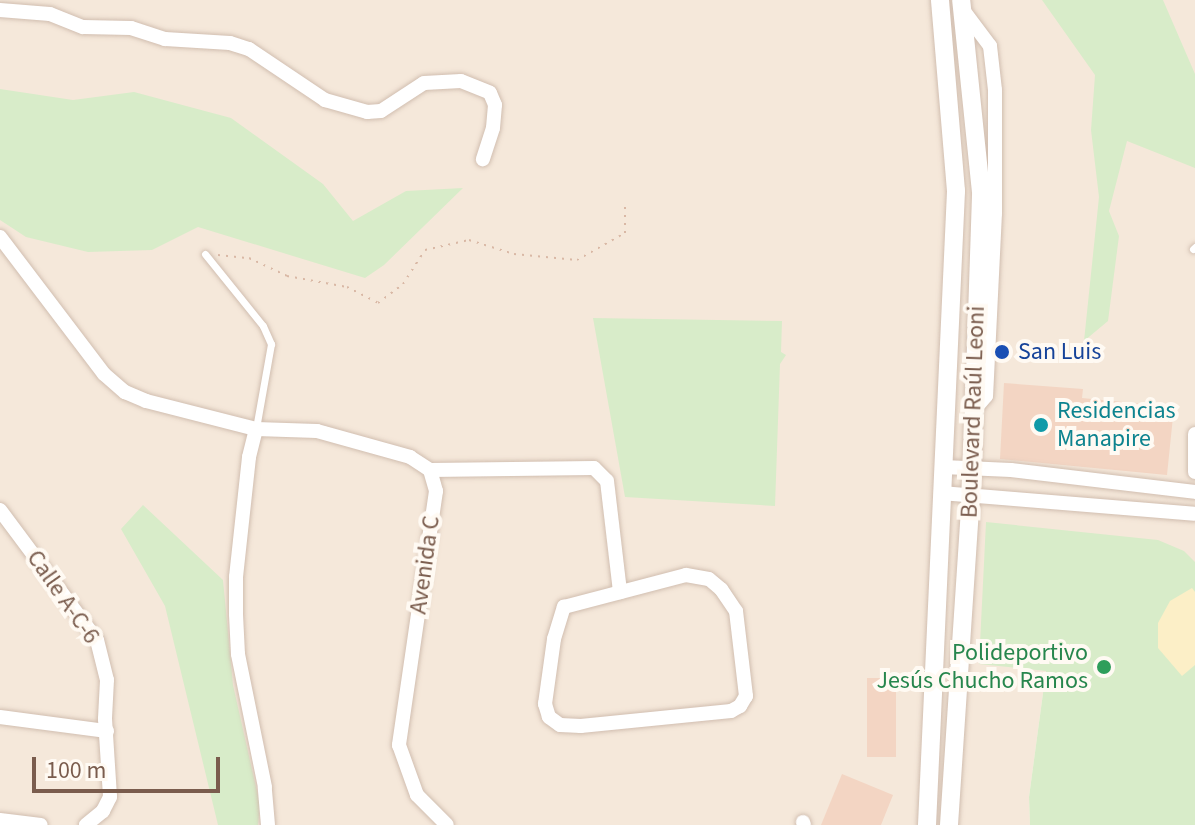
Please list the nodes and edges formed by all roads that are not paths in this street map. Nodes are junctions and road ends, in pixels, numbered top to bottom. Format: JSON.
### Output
{"nodes":[{"id":1,"x":940,"y":0,"type":"edge"},
{"id":2,"x":962,"y":5,"type":"edge"},
{"id":3,"x":0,"y":10,"type":"edge"},
{"id":4,"x":483,"y":159,"type":"dead end"},
{"id":5,"x":0,"y":237,"type":"edge"},
{"id":6,"x":205,"y":254,"type":"road end"},
{"id":7,"x":256,"y":429,"type":"junction"},
{"id":8,"x":1195,"y":434,"type":"edge"},
{"id":9,"x":943,"y":467,"type":"junction"},
{"id":10,"x":971,"y":469,"type":"junction"},
{"id":11,"x":430,"y":470,"type":"junction"},
{"id":12,"x":1195,"y":472,"type":"edge"},
{"id":13,"x":941,"y":493,"type":"junction"},
{"id":14,"x":1195,"y":494,"type":"edge"},
{"id":15,"x":971,"y":497,"type":"junction"},
{"id":16,"x":0,"y":510,"type":"edge"},
{"id":17,"x":1195,"y":515,"type":"edge"},
{"id":18,"x":620,"y":592,"type":"junction"},
{"id":19,"x":0,"y":717,"type":"edge"},
{"id":20,"x":107,"y":731,"type":"junction"},
{"id":21,"x":0,"y":820,"type":"edge"},
{"id":22,"x":41,"y":825,"type":"edge"},
{"id":23,"x":86,"y":825,"type":"edge"},
{"id":24,"x":268,"y":825,"type":"edge"},
{"id":25,"x":447,"y":825,"type":"edge"},
{"id":26,"x":927,"y":825,"type":"edge"},
{"id":27,"x":949,"y":825,"type":"edge"}],
"edges":[{"from":1,"to":9,"type":"main road","name":"Boulevard Raúl Leoni"},
{"from":2,"to":10,"type":"main road","name":"Boulevard Raúl Leoni"},
{"from":3,"to":4,"type":"street"},
{"from":5,"to":7,"type":"street"},
{"from":6,"to":7,"type":"lane"},
{"from":7,"to":11,"type":"street"},
{"from":7,"to":24,"type":"street"},
{"from":8,"to":12,"type":"street"},
{"from":9,"to":10,"type":"street"},
{"from":9,"to":13,"type":"main road","name":"Boulevard Raúl Leoni"},
{"from":10,"to":14,"type":"street"},
{"from":10,"to":15,"type":"main road","name":"Boulevard Raúl Leoni"},
{"from":11,"to":18,"type":"street"},
{"from":11,"to":25,"type":"street","name":"Avenida C"},
{"from":13,"to":15,"type":"street"},
{"from":13,"to":26,"type":"main road","name":"Boulevard Raúl Leoni"},
{"from":14,"to":17,"type":"street"},
{"from":15,"to":17,"type":"street"},
{"from":15,"to":27,"type":"main road","name":"Boulevard Raúl Leoni"},
{"from":16,"to":20,"type":"street","name":"Calle A-C-6"},
{"from":18,"to":18,"type":"street"},
{"from":19,"to":20,"type":"street"},
{"from":20,"to":23,"type":"street","name":"Calle A-C-6"},
{"from":21,"to":22,"type":"street"}]}
